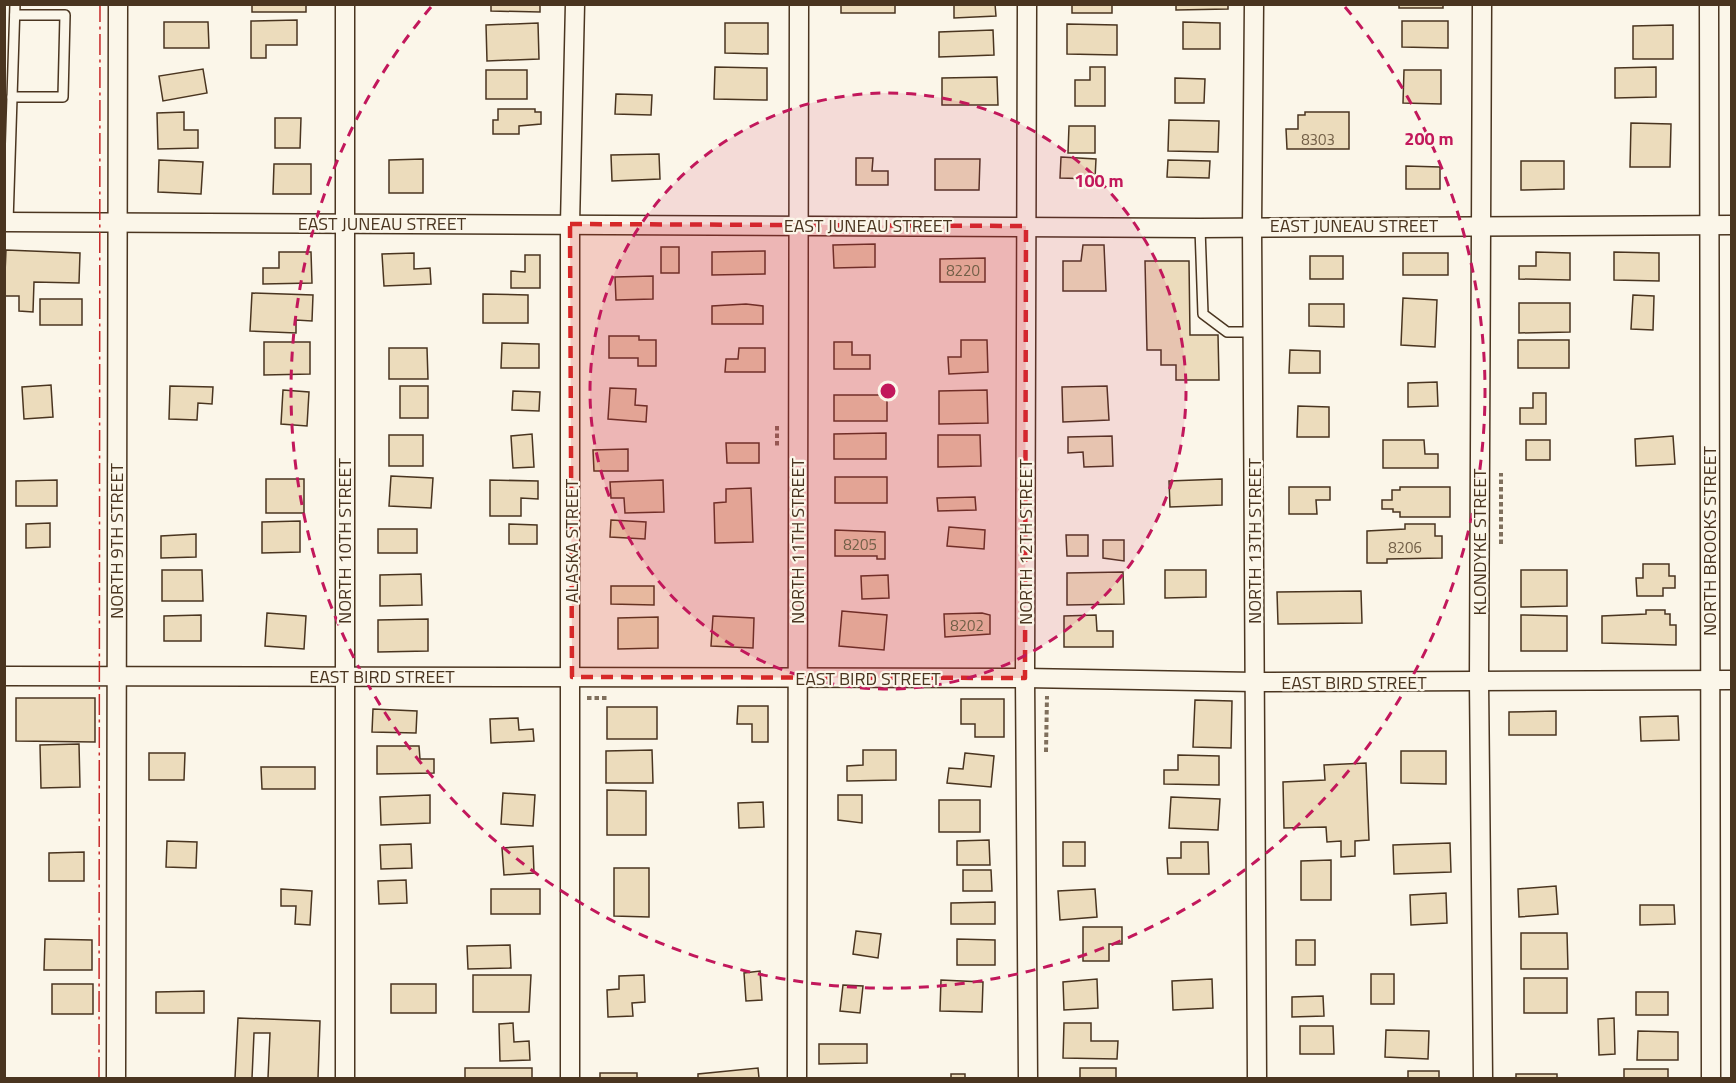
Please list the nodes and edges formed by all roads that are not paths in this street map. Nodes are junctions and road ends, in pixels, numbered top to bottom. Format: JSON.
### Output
{"nodes":[{"id":1,"x":15,"y":4,"type":"edge"},
{"id":2,"x":63,"y":4,"type":"edge"},
{"id":3,"x":118,"y":4,"type":"edge"},
{"id":4,"x":345,"y":4,"type":"edge"},
{"id":5,"x":575,"y":4,"type":"edge"},
{"id":6,"x":799,"y":4,"type":"edge"},
{"id":7,"x":1027,"y":4,"type":"edge"},
{"id":8,"x":1254,"y":4,"type":"edge"},
{"id":9,"x":1482,"y":4,"type":"edge"},
{"id":10,"x":1709,"y":4,"type":"edge"},
{"id":11,"x":15,"y":15,"type":"junction"},
{"id":12,"x":65,"y":15,"type":"junction"},
{"id":13,"x":9,"y":51,"type":"edge"},
{"id":14,"x":12,"y":97,"type":"junction"},
{"id":15,"x":6,"y":222,"type":"edge"},
{"id":16,"x":116,"y":222,"type":"junction"},
{"id":17,"x":344,"y":224,"type":"junction"},
{"id":18,"x":570,"y":224,"type":"junction"},
{"id":19,"x":797,"y":225,"type":"junction"},
{"id":20,"x":1479,"y":225,"type":"junction"},
{"id":21,"x":1708,"y":225,"type":"junction"},
{"id":22,"x":1731,"y":225,"type":"edge"},
{"id":23,"x":1026,"y":226,"type":"junction"},
{"id":24,"x":1252,"y":226,"type":"junction"},
{"id":25,"x":1200,"y":228,"type":"junction"},
{"id":26,"x":1253,"y":332,"type":"junction"},
{"id":27,"x":116,"y":675,"type":"junction"},
{"id":28,"x":344,"y":675,"type":"junction"},
{"id":29,"x":4,"y":676,"type":"edge"},
{"id":30,"x":572,"y":677,"type":"junction"},
{"id":31,"x":796,"y":678,"type":"junction"},
{"id":32,"x":1025,"y":678,"type":"junction"},
{"id":33,"x":1710,"y":680,"type":"junction"},
{"id":34,"x":1731,"y":680,"type":"edge"},
{"id":35,"x":1479,"y":681,"type":"junction"},
{"id":36,"x":1255,"y":682,"type":"junction"},
{"id":37,"x":116,"y":1078,"type":"edge"},
{"id":38,"x":345,"y":1078,"type":"edge"},
{"id":39,"x":570,"y":1078,"type":"edge"},
{"id":40,"x":797,"y":1078,"type":"edge"},
{"id":41,"x":1028,"y":1078,"type":"edge"},
{"id":42,"x":1257,"y":1078,"type":"edge"},
{"id":43,"x":1483,"y":1078,"type":"edge"},
{"id":44,"x":1711,"y":1078,"type":"edge"}],
"edges":[{"from":1,"to":11,"type":"lane"},
{"from":2,"to":12,"type":"lane"},
{"from":3,"to":16,"type":"street","name":"NORTH 9TH STREET"},
{"from":4,"to":17,"type":"street","name":"NORTH 10TH STREET"},
{"from":5,"to":18,"type":"street","name":"ALASKA STREET"},
{"from":6,"to":19,"type":"street","name":"NORTH 11TH STREET"},
{"from":7,"to":23,"type":"street","name":"NORTH 12TH STREET"},
{"from":8,"to":24,"type":"street","name":"NORTH 13TH STREET"},
{"from":9,"to":20,"type":"street","name":"KLONDYKE STREET"},
{"from":10,"to":21,"type":"street","name":"NORTH BROOKS STREET"},
{"from":11,"to":12,"type":"lane"},
{"from":11,"to":13,"type":"lane"},
{"from":12,"to":14,"type":"lane"},
{"from":13,"to":14,"type":"lane"},
{"from":14,"to":15,"type":"lane"},
{"from":15,"to":16,"type":"street","name":"EAST JUNEAU STREET"},
{"from":16,"to":17,"type":"street","name":"EAST JUNEAU STREET"},
{"from":16,"to":27,"type":"street","name":"NORTH 9TH STREET"},
{"from":17,"to":18,"type":"street","name":"EAST JUNEAU STREET"},
{"from":17,"to":28,"type":"street","name":"NORTH 10TH STREET"},
{"from":18,"to":19,"type":"street","name":"EAST JUNEAU STREET"},
{"from":18,"to":30,"type":"street","name":"ALASKA STREET"},
{"from":19,"to":23,"type":"street","name":"EAST JUNEAU STREET"},
{"from":19,"to":31,"type":"street","name":"NORTH 11TH STREET"},
{"from":20,"to":21,"type":"street","name":"EAST JUNEAU STREET"},
{"from":20,"to":24,"type":"street","name":"EAST JUNEAU STREET"},
{"from":20,"to":35,"type":"street","name":"KLONDYKE STREET"},
{"from":21,"to":22,"type":"street","name":"EAST JUNEAU STREET"},
{"from":21,"to":33,"type":"street","name":"NORTH BROOKS STREET"},
{"from":23,"to":25,"type":"street","name":"EAST JUNEAU STREET"},
{"from":23,"to":32,"type":"street","name":"NORTH 12TH STREET"},
{"from":24,"to":25,"type":"street","name":"EAST JUNEAU STREET"},
{"from":24,"to":26,"type":"street","name":"NORTH 13TH STREET"},
{"from":25,"to":26,"type":"lane"},
{"from":26,"to":36,"type":"street","name":"NORTH 13TH STREET"},
{"from":27,"to":28,"type":"street","name":"EAST BIRD STREET"},
{"from":27,"to":29,"type":"street","name":"EAST BIRD STREET"},
{"from":27,"to":37,"type":"street","name":"NORTH 9TH STREET"},
{"from":28,"to":30,"type":"street","name":"EAST BIRD STREET"},
{"from":28,"to":38,"type":"street","name":"NORTH 10TH STREET"},
{"from":30,"to":31,"type":"street","name":"EAST BIRD STREET"},
{"from":30,"to":39,"type":"street","name":"ALASKA STREET"},
{"from":31,"to":32,"type":"street","name":"EAST BIRD STREET"},
{"from":31,"to":40,"type":"street","name":"NORTH 11TH STREET"},
{"from":32,"to":36,"type":"street","name":"EAST BIRD STREET"},
{"from":32,"to":41,"type":"street","name":"NORTH 12TH STREET"},
{"from":33,"to":34,"type":"street","name":"EAST BIRD STREET"},
{"from":33,"to":35,"type":"street","name":"EAST BIRD STREET"},
{"from":33,"to":44,"type":"street","name":"NORTH BROOKS STREET"},
{"from":35,"to":36,"type":"street","name":"EAST BIRD STREET"},
{"from":35,"to":43,"type":"street","name":"KLONDYKE STREET"},
{"from":36,"to":42,"type":"street","name":"NORTH 13TH STREET"}]}
